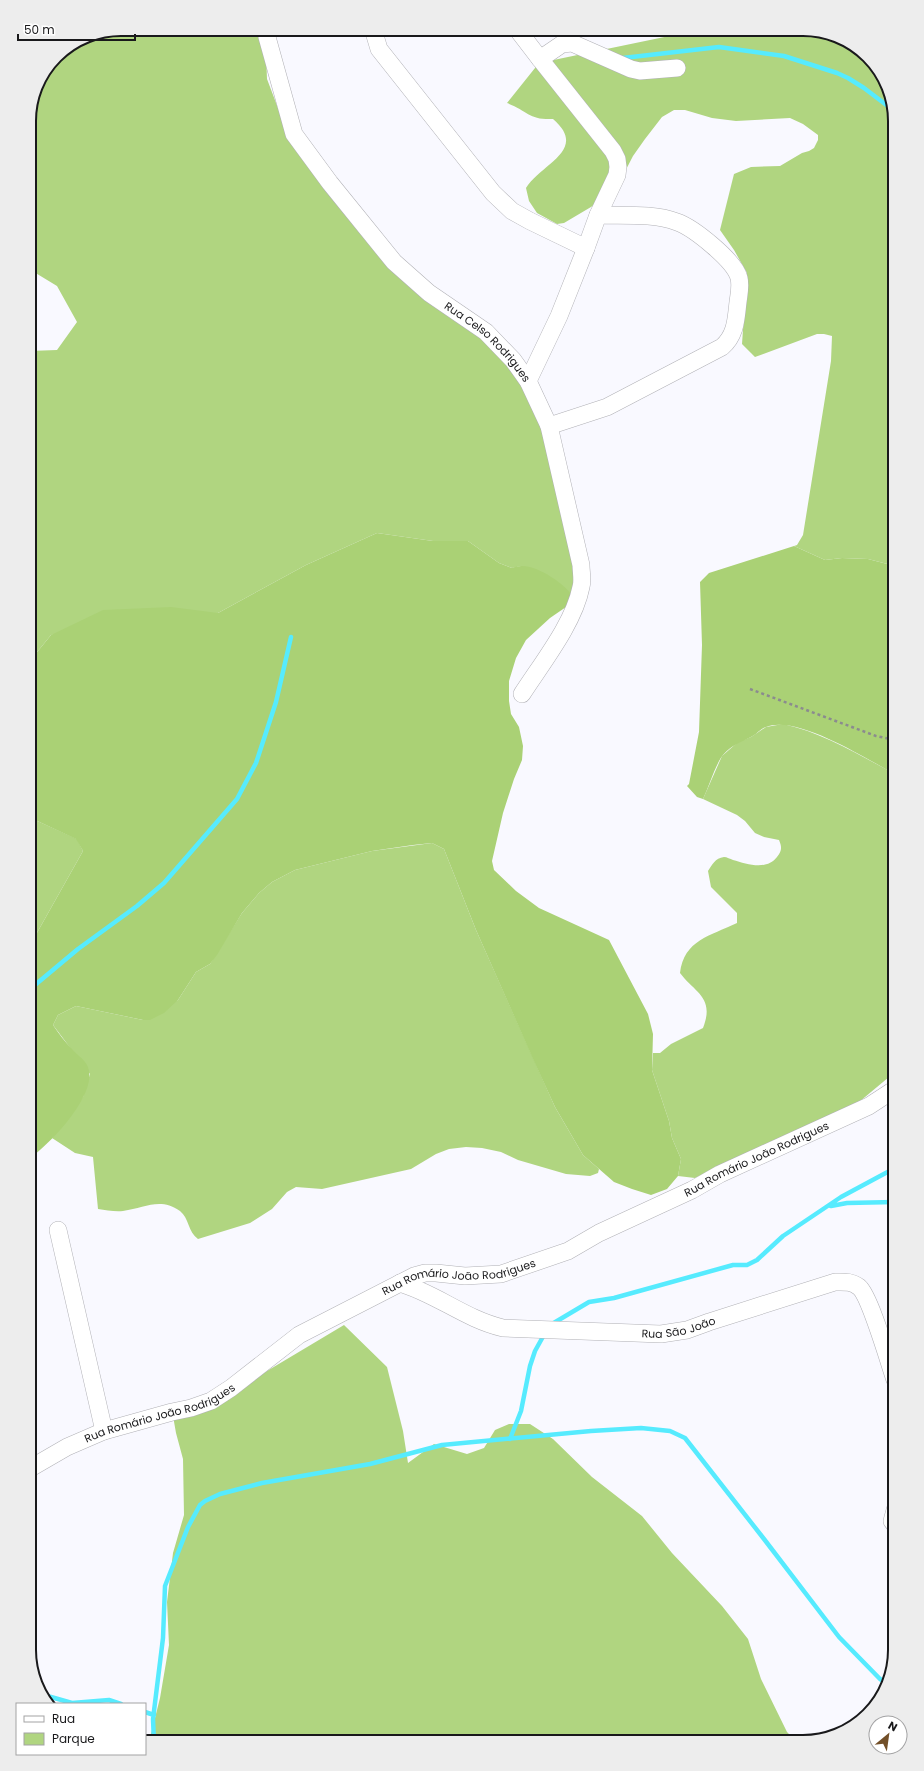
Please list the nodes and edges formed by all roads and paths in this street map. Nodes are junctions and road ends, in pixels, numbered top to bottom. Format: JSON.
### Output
{"nodes":[{"id":1,"x":267,"y":36,"type":"edge"},
{"id":2,"x":375,"y":36,"type":"edge"},
{"id":3,"x":522,"y":36,"type":"edge"},
{"id":4,"x":540,"y":59,"type":"junction"},
{"id":5,"x":678,"y":68,"type":"dead end"},
{"id":6,"x":598,"y":215,"type":"junction"},
{"id":7,"x":586,"y":248,"type":"junction"},
{"id":8,"x":528,"y":380,"type":"junction"},
{"id":9,"x":549,"y":426,"type":"junction"},
{"id":10,"x":750,"y":689,"type":"dead end"},
{"id":11,"x":522,"y":694,"type":"dead end"},
{"id":12,"x":888,"y":739,"type":"edge"},
{"id":13,"x":888,"y":1094,"type":"edge"},
{"id":14,"x":58,"y":1230,"type":"dead end"},
{"id":15,"x":400,"y":1283,"type":"junction"},
{"id":16,"x":888,"y":1360,"type":"edge"},
{"id":17,"x":104,"y":1431,"type":"junction"},
{"id":18,"x":36,"y":1466,"type":"edge"}],
"edges":[{"from":1,"to":8,"type":"street","name":"Rua Celso Rodrigues"},
{"from":2,"to":7,"type":"street"},
{"from":3,"to":4,"type":"street"},
{"from":4,"to":5,"type":"street"},
{"from":4,"to":6,"type":"street"},
{"from":6,"to":7,"type":"street"},
{"from":6,"to":9,"type":"street"},
{"from":7,"to":8,"type":"street"},
{"from":8,"to":9,"type":"street","name":"Rua Celso Rodrigues"},
{"from":9,"to":11,"type":"street","name":"Rua Celso Rodrigues"},
{"from":10,"to":12,"type":"path"},
{"from":13,"to":15,"type":"street","name":"Rua Romário João Rodrigues"},
{"from":14,"to":17,"type":"street"},
{"from":15,"to":16,"type":"street","name":"Rua São João"},
{"from":15,"to":17,"type":"street","name":"Rua Romário João Rodrigues"},
{"from":17,"to":18,"type":"street","name":"Rua Romário João Rodrigues"}]}
